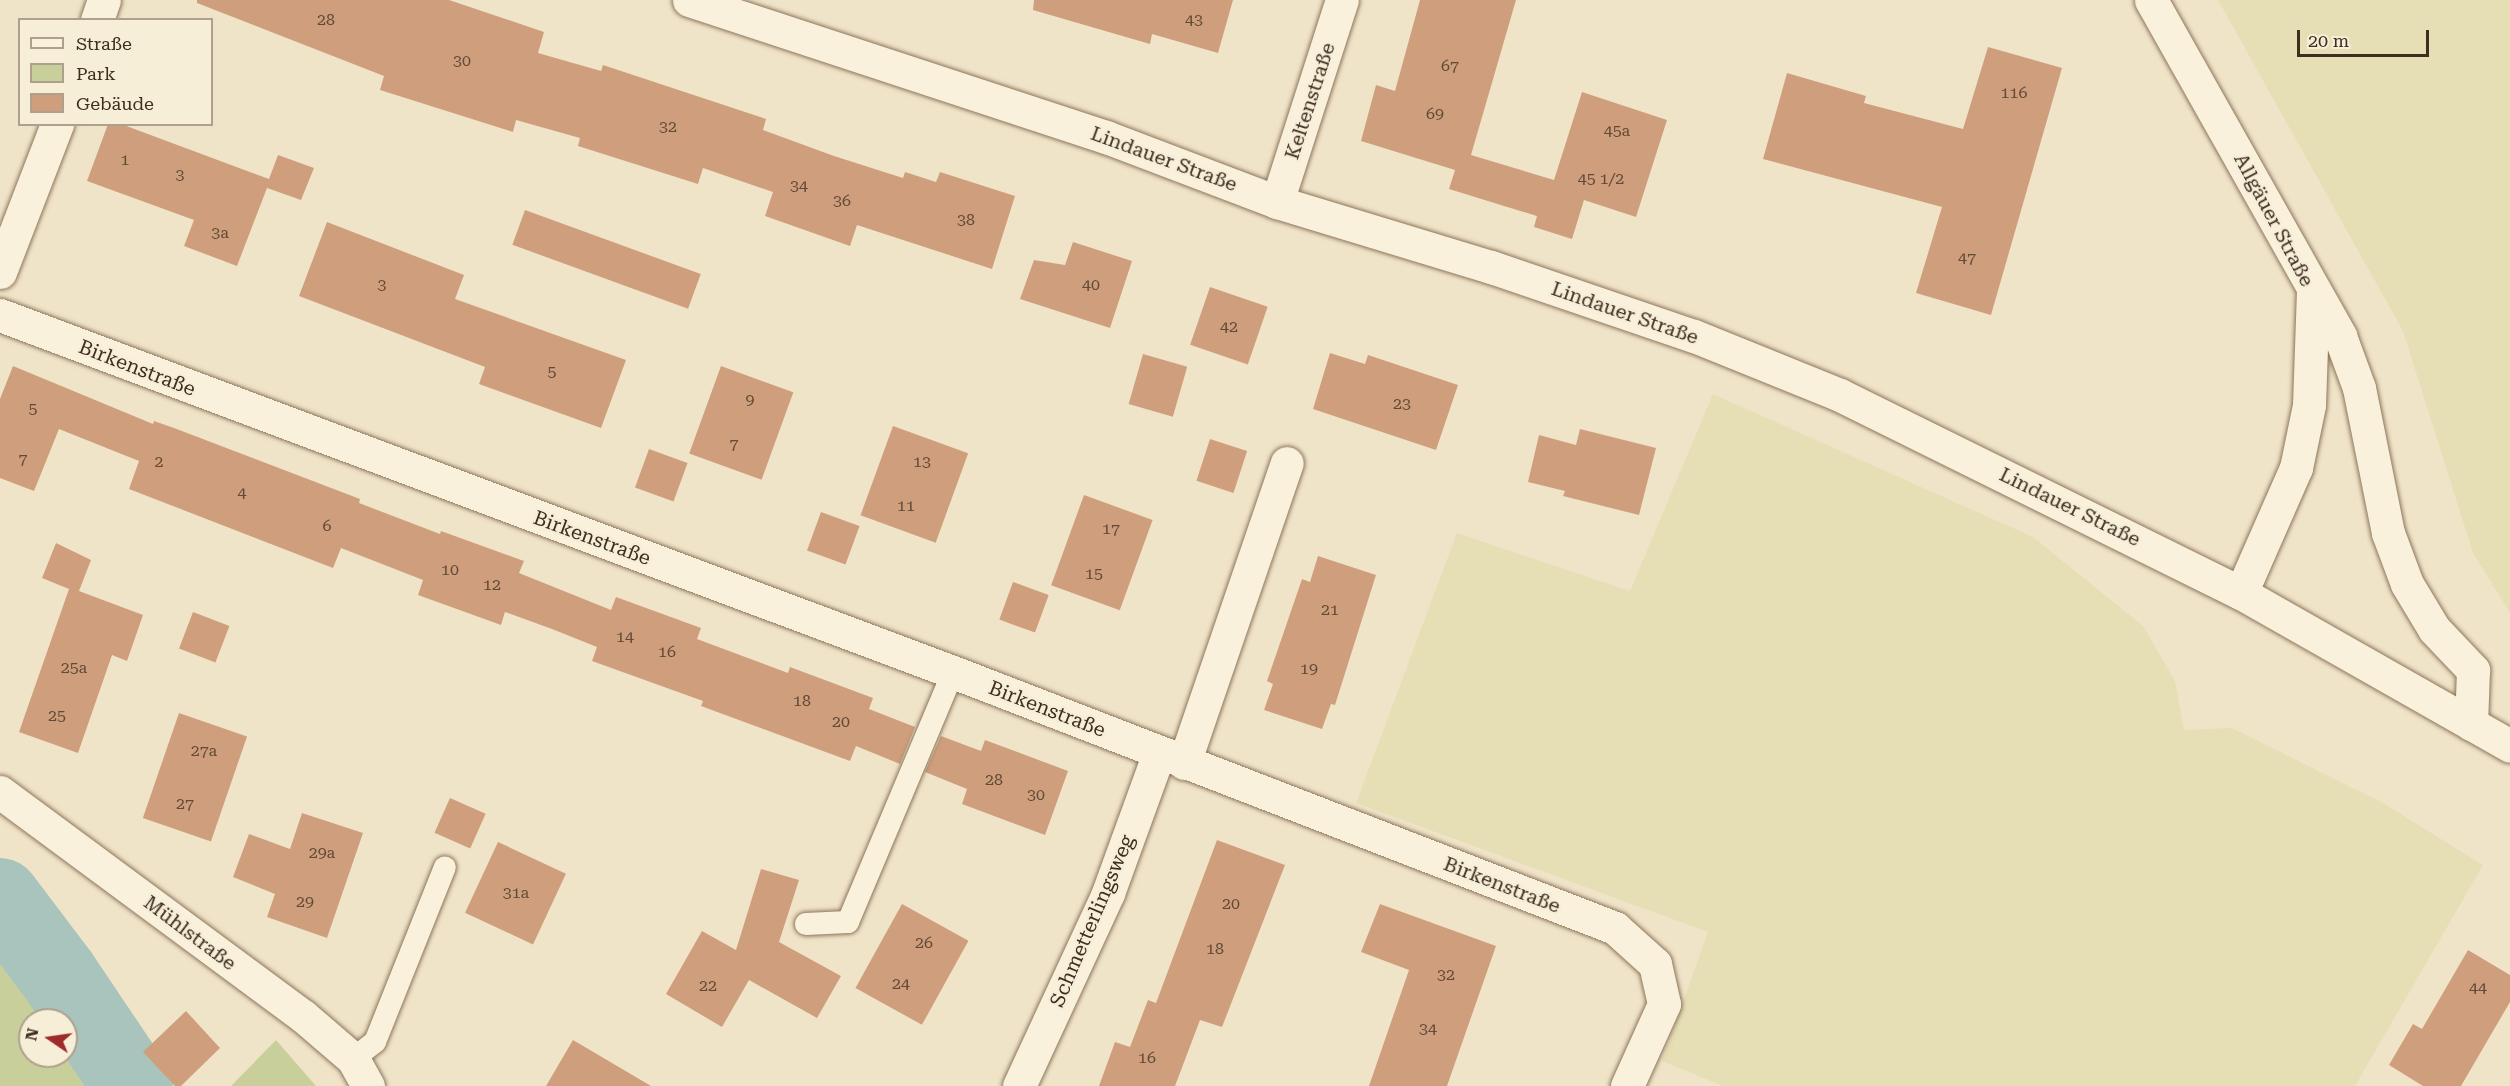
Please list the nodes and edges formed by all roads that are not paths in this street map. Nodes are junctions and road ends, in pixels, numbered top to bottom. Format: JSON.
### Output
{"nodes":[{"id":1,"x":104,"y":0,"type":"edge"},
{"id":2,"x":689,"y":0,"type":"edge"},
{"id":3,"x":1342,"y":0,"type":"edge"},
{"id":4,"x":2151,"y":0,"type":"edge"},
{"id":5,"x":98,"y":18,"type":"edge"},
{"id":6,"x":56,"y":126,"type":"edge"},
{"id":7,"x":1277,"y":202,"type":"junction"},
{"id":8,"x":0,"y":272,"type":"edge"},
{"id":9,"x":2313,"y":290,"type":"junction"},
{"id":10,"x":0,"y":315,"type":"edge"},
{"id":11,"x":1287,"y":463,"type":"dead end"},
{"id":12,"x":2241,"y":593,"type":"junction"},
{"id":13,"x":953,"y":672,"type":"junction"},
{"id":14,"x":2471,"y":724,"type":"junction"},
{"id":15,"x":2510,"y":746,"type":"edge"},
{"id":16,"x":1171,"y":758,"type":"junction"},
{"id":17,"x":0,"y":792,"type":"edge"},
{"id":18,"x":445,"y":867,"type":"dead end"},
{"id":19,"x":806,"y":924,"type":"dead end"},
{"id":20,"x":360,"y":1073,"type":"edge"},
{"id":21,"x":1018,"y":1086,"type":"edge"},
{"id":22,"x":1627,"y":1086,"type":"edge"}],
"edges":[{"from":1,"to":5,"type":"street"},
{"from":2,"to":7,"type":"street","name":"Lindauer Straße"},
{"from":3,"to":7,"type":"street","name":"Keltenstraße"},
{"from":4,"to":9,"type":"street","name":"Allgäuer Straße"},
{"from":6,"to":8,"type":"street"},
{"from":7,"to":12,"type":"street","name":"Lindauer Straße"},
{"from":9,"to":12,"type":"street","name":"Allgäuer Straße"},
{"from":9,"to":14,"type":"street"},
{"from":10,"to":13,"type":"street","name":"Birkenstraße"},
{"from":11,"to":16,"type":"street"},
{"from":12,"to":14,"type":"street","name":"Lindauer Straße"},
{"from":13,"to":16,"type":"street","name":"Birkenstraße"},
{"from":13,"to":19,"type":"lane"},
{"from":14,"to":15,"type":"street","name":"Lindauer Straße"},
{"from":16,"to":21,"type":"street","name":"Schmetterlingsweg"},
{"from":16,"to":22,"type":"street","name":"Birkenstraße"},
{"from":17,"to":20,"type":"street","name":"Mühlstraße"},
{"from":18,"to":20,"type":"lane"}]}
